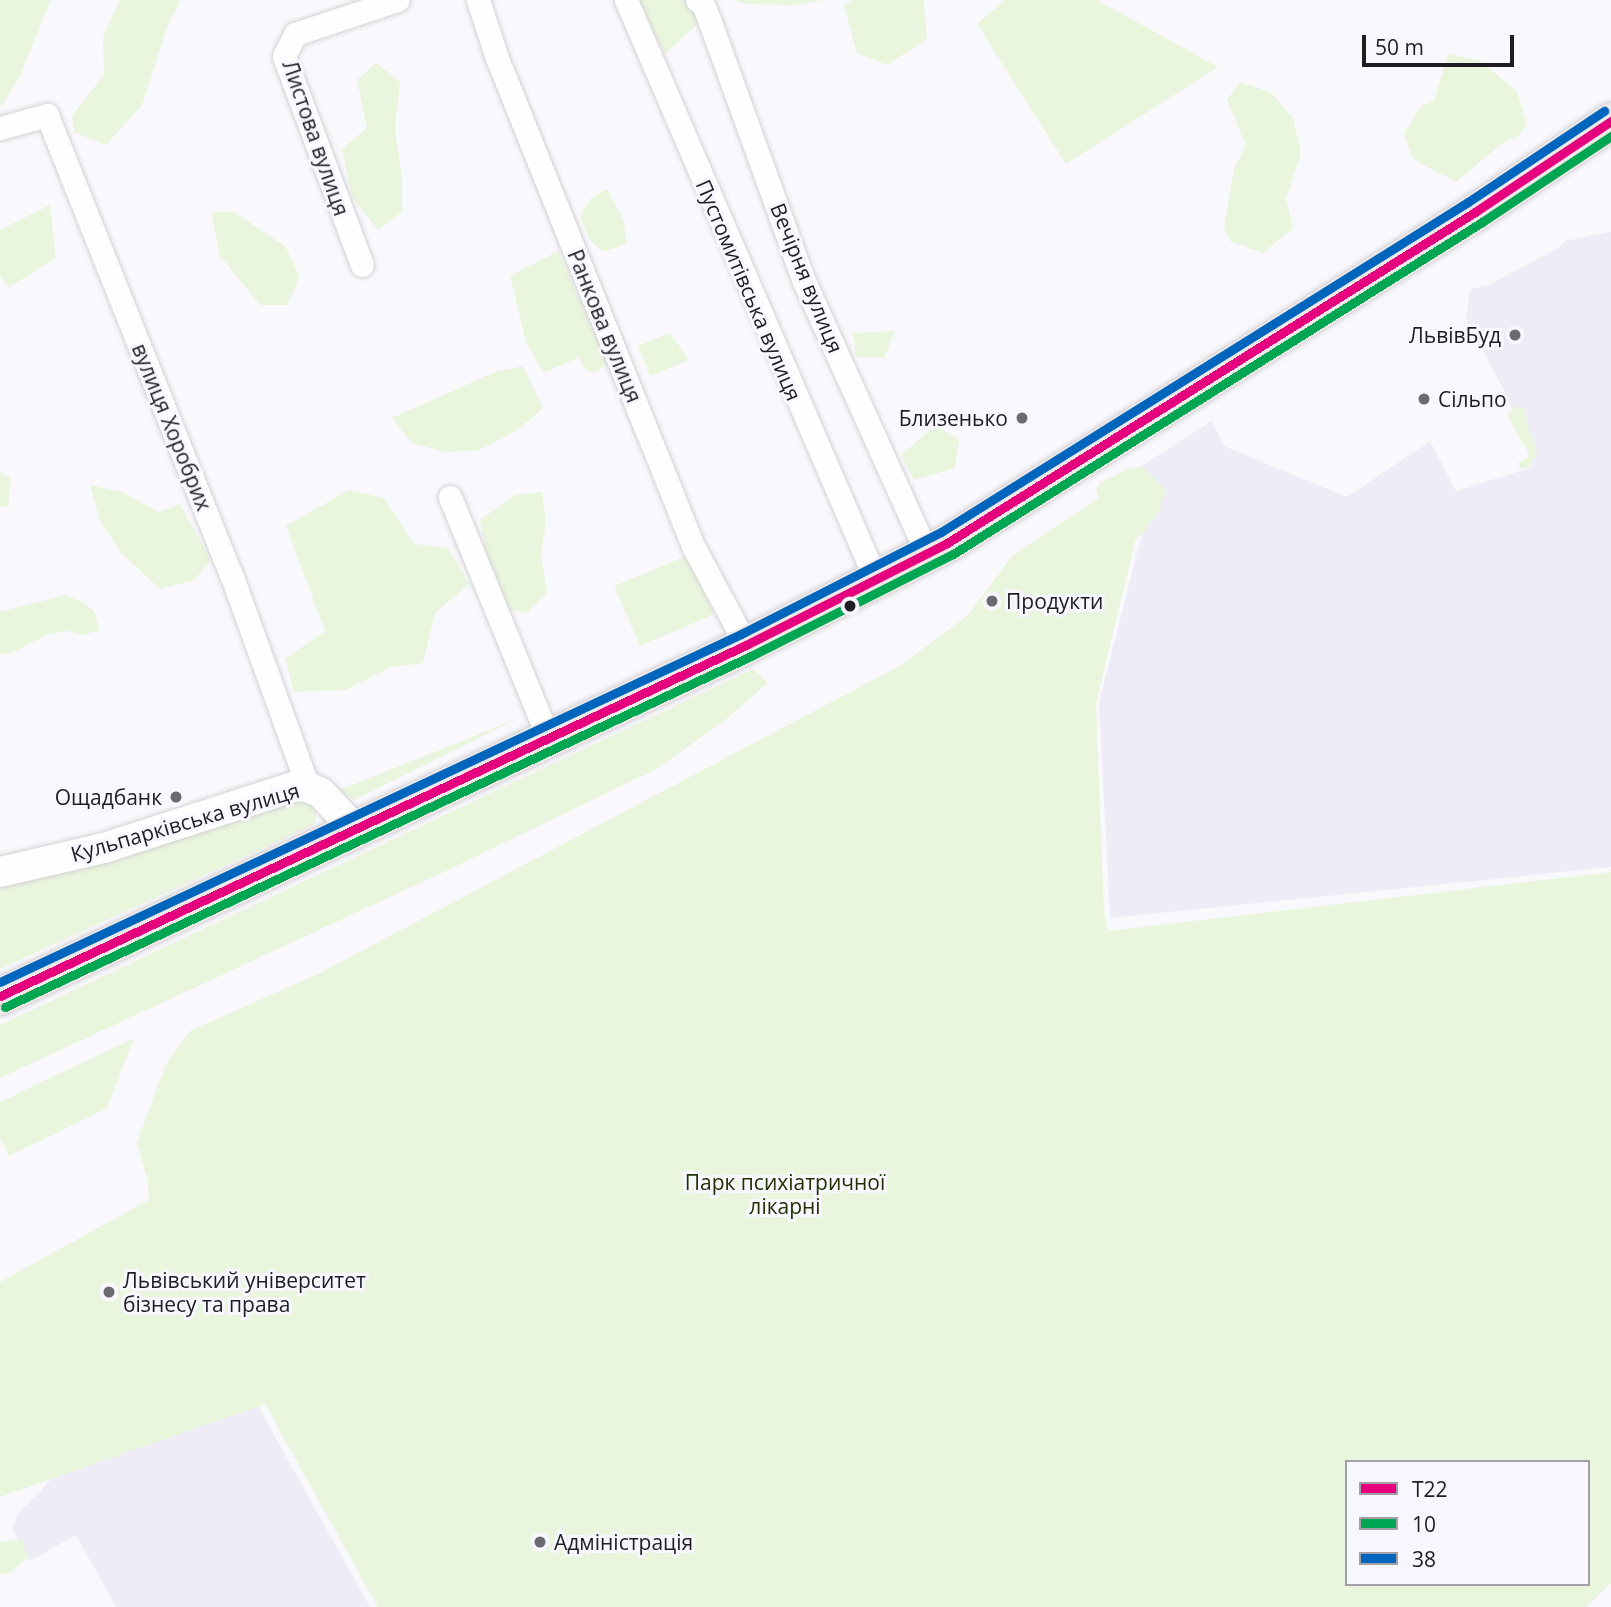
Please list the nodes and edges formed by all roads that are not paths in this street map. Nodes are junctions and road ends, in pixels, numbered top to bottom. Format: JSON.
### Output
{"nodes":[{"id":1,"x":398,"y":0,"type":"edge"},
{"id":2,"x":478,"y":0,"type":"edge"},
{"id":3,"x":626,"y":0,"type":"edge"},
{"id":4,"x":697,"y":0,"type":"edge"},
{"id":5,"x":1611,"y":121,"type":"edge"},
{"id":6,"x":0,"y":128,"type":"edge"},
{"id":7,"x":362,"y":265,"type":"dead end"},
{"id":8,"x":450,"y":497,"type":"dead end"},
{"id":9,"x":927,"y":553,"type":"junction"},
{"id":10,"x":875,"y":578,"type":"junction"},
{"id":11,"x":746,"y":645,"type":"junction"},
{"id":12,"x":549,"y":739,"type":"junction"},
{"id":13,"x":308,"y":786,"type":"junction"},
{"id":14,"x":354,"y":828,"type":"junction"},
{"id":15,"x":0,"y":872,"type":"edge"},
{"id":16,"x":0,"y":996,"type":"edge"}],
"edges":[{"from":1,"to":7,"type":"street","name":"Листова вулиця"},
{"from":2,"to":11,"type":"street","name":"Ранкова вулиця"},
{"from":3,"to":10,"type":"street","name":"Пустомитівська вулиця"},
{"from":4,"to":9,"type":"street","name":"Вечірня вулиця"},
{"from":5,"to":9,"type":"main road"},
{"from":6,"to":13,"type":"street","name":"вулиця Хоробрих"},
{"from":8,"to":12,"type":"street"},
{"from":9,"to":10,"type":"main road"},
{"from":10,"to":11,"type":"main road"},
{"from":11,"to":12,"type":"main road"},
{"from":12,"to":14,"type":"main road"},
{"from":13,"to":14,"type":"street","name":"Кульпарківська вулиця"},
{"from":13,"to":15,"type":"street","name":"Кульпарківська вулиця"},
{"from":14,"to":16,"type":"main road"}]}
